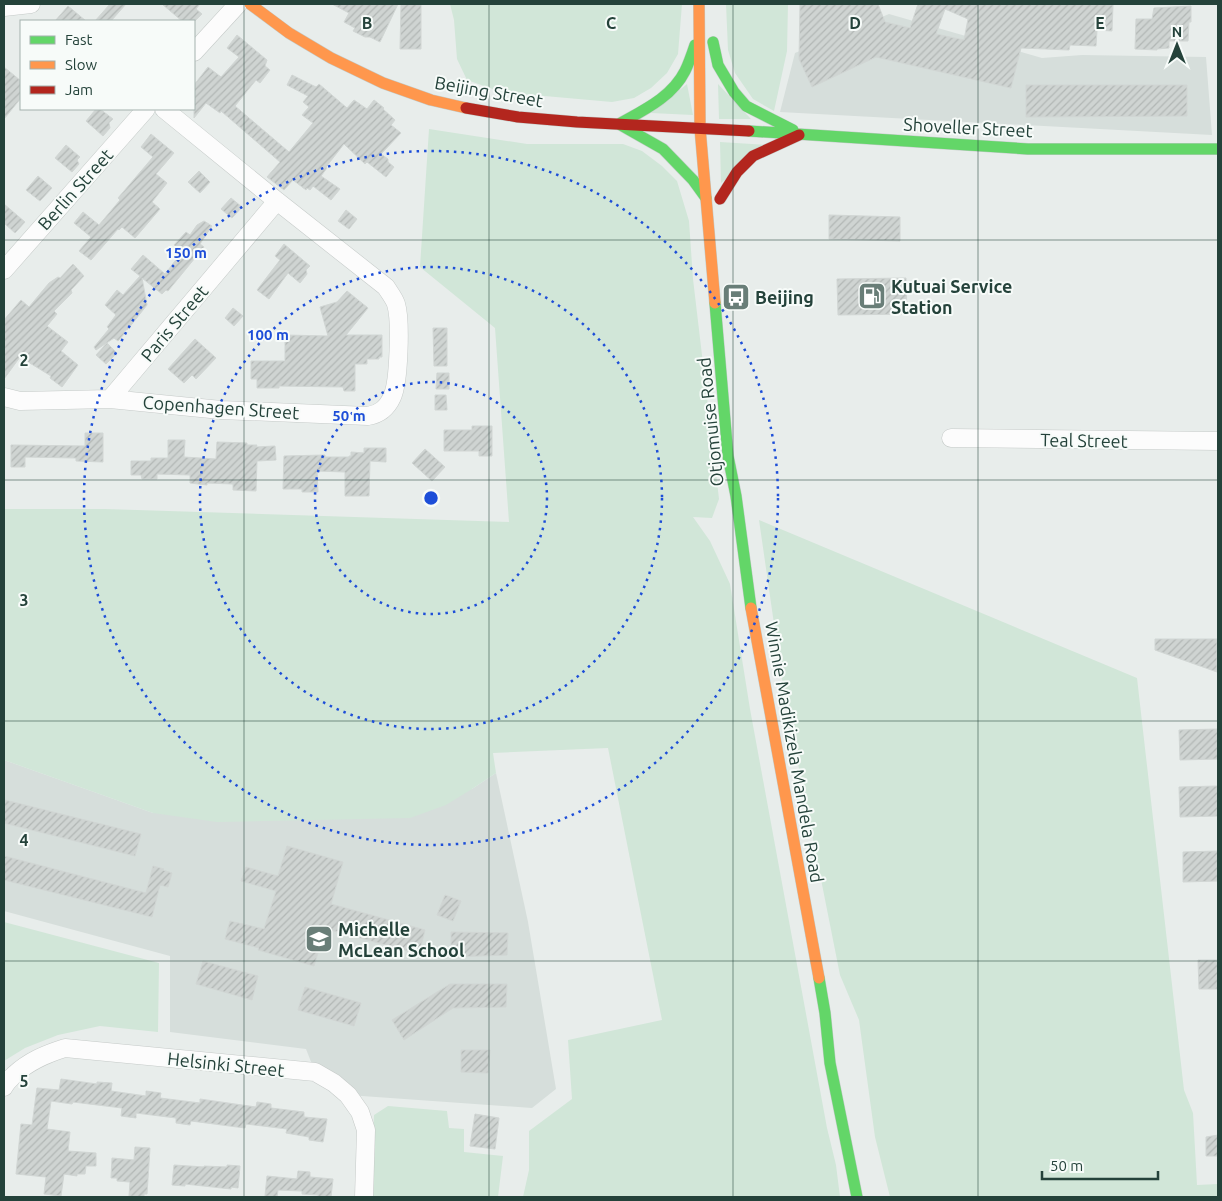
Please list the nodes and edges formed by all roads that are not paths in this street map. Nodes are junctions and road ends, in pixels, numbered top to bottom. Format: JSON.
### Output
{"nodes":[{"id":1,"x":31,"y":4,"type":"edge"},
{"id":2,"x":238,"y":4,"type":"edge"},
{"id":3,"x":250,"y":4,"type":"edge"},
{"id":4,"x":699,"y":4,"type":"edge"},
{"id":5,"x":4,"y":7,"type":"edge"},
{"id":6,"x":699,"y":33,"type":"junction"},
{"id":7,"x":195,"y":51,"type":"edge"},
{"id":8,"x":714,"y":81,"type":"dead end"},
{"id":9,"x":145,"y":110,"type":"edge"},
{"id":10,"x":165,"y":110,"type":"edge"},
{"id":11,"x":619,"y":124,"type":"junction"},
{"id":12,"x":700,"y":128,"type":"junction"},
{"id":13,"x":716,"y":129,"type":"joint"},
{"id":14,"x":802,"y":134,"type":"junction"},
{"id":15,"x":1218,"y":149,"type":"edge"},
{"id":16,"x":719,"y":183,"type":"dead end"},
{"id":17,"x":706,"y":198,"type":"junction"},
{"id":18,"x":278,"y":201,"type":"junction"},
{"id":19,"x":4,"y":270,"type":"edge"},
{"id":20,"x":732,"y":372,"type":"dead end"},
{"id":21,"x":4,"y":397,"type":"edge"},
{"id":22,"x":110,"y":399,"type":"junction"},
{"id":23,"x":951,"y":438,"type":"dead end"},
{"id":24,"x":1218,"y":441,"type":"edge"},
{"id":25,"x":736,"y":496,"type":"junction"},
{"id":26,"x":825,"y":1013,"type":"junction"},
{"id":27,"x":841,"y":1060,"type":"dead end"},
{"id":28,"x":4,"y":1087,"type":"edge"},
{"id":29,"x":364,"y":1197,"type":"edge"},
{"id":30,"x":857,"y":1197,"type":"edge"}],
"edges":[{"from":1,"to":5,"type":"street"},
{"from":2,"to":7,"type":"street"},
{"from":3,"to":11,"type":"main road","name":"Beijing Street"},
{"from":4,"to":6,"type":"main road"},
{"from":6,"to":11,"type":"main road"},
{"from":6,"to":12,"type":"main road"},
{"from":8,"to":14,"type":"main road"},
{"from":9,"to":19,"type":"street","name":"Berlin Street"},
{"from":10,"to":18,"type":"street","name":"Copenhagen Street"},
{"from":11,"to":12,"type":"main road","name":"Beijing Street"},
{"from":11,"to":17,"type":"main road"},
{"from":12,"to":13,"type":"main road","name":"Beijing Street"},
{"from":12,"to":17,"type":"main road","name":"Otjomuise Road"},
{"from":13,"to":14,"type":"main road","name":"Shoveller Street"},
{"from":14,"to":15,"type":"main road","name":"Shoveller Street"},
{"from":14,"to":16,"type":"main road"},
{"from":17,"to":25,"type":"main road","name":"Otjomuise Road"},
{"from":18,"to":22,"type":"street","name":"Paris Street"},
{"from":18,"to":22,"type":"street","name":"Copenhagen Street"},
{"from":20,"to":25,"type":"main road","name":"Otjomuise Road"},
{"from":21,"to":22,"type":"street","name":"Copenhagen Street"},
{"from":23,"to":24,"type":"street","name":"Teal Street"},
{"from":25,"to":26,"type":"main road","name":"Winnie Madikizela Mandela Road"},
{"from":26,"to":27,"type":"main road","name":"Winnie Madikizela Mandela Road"},
{"from":26,"to":30,"type":"main road","name":"Winnie Madikizela Mandela Road"},
{"from":28,"to":29,"type":"street","name":"Helsinki Street"}]}
